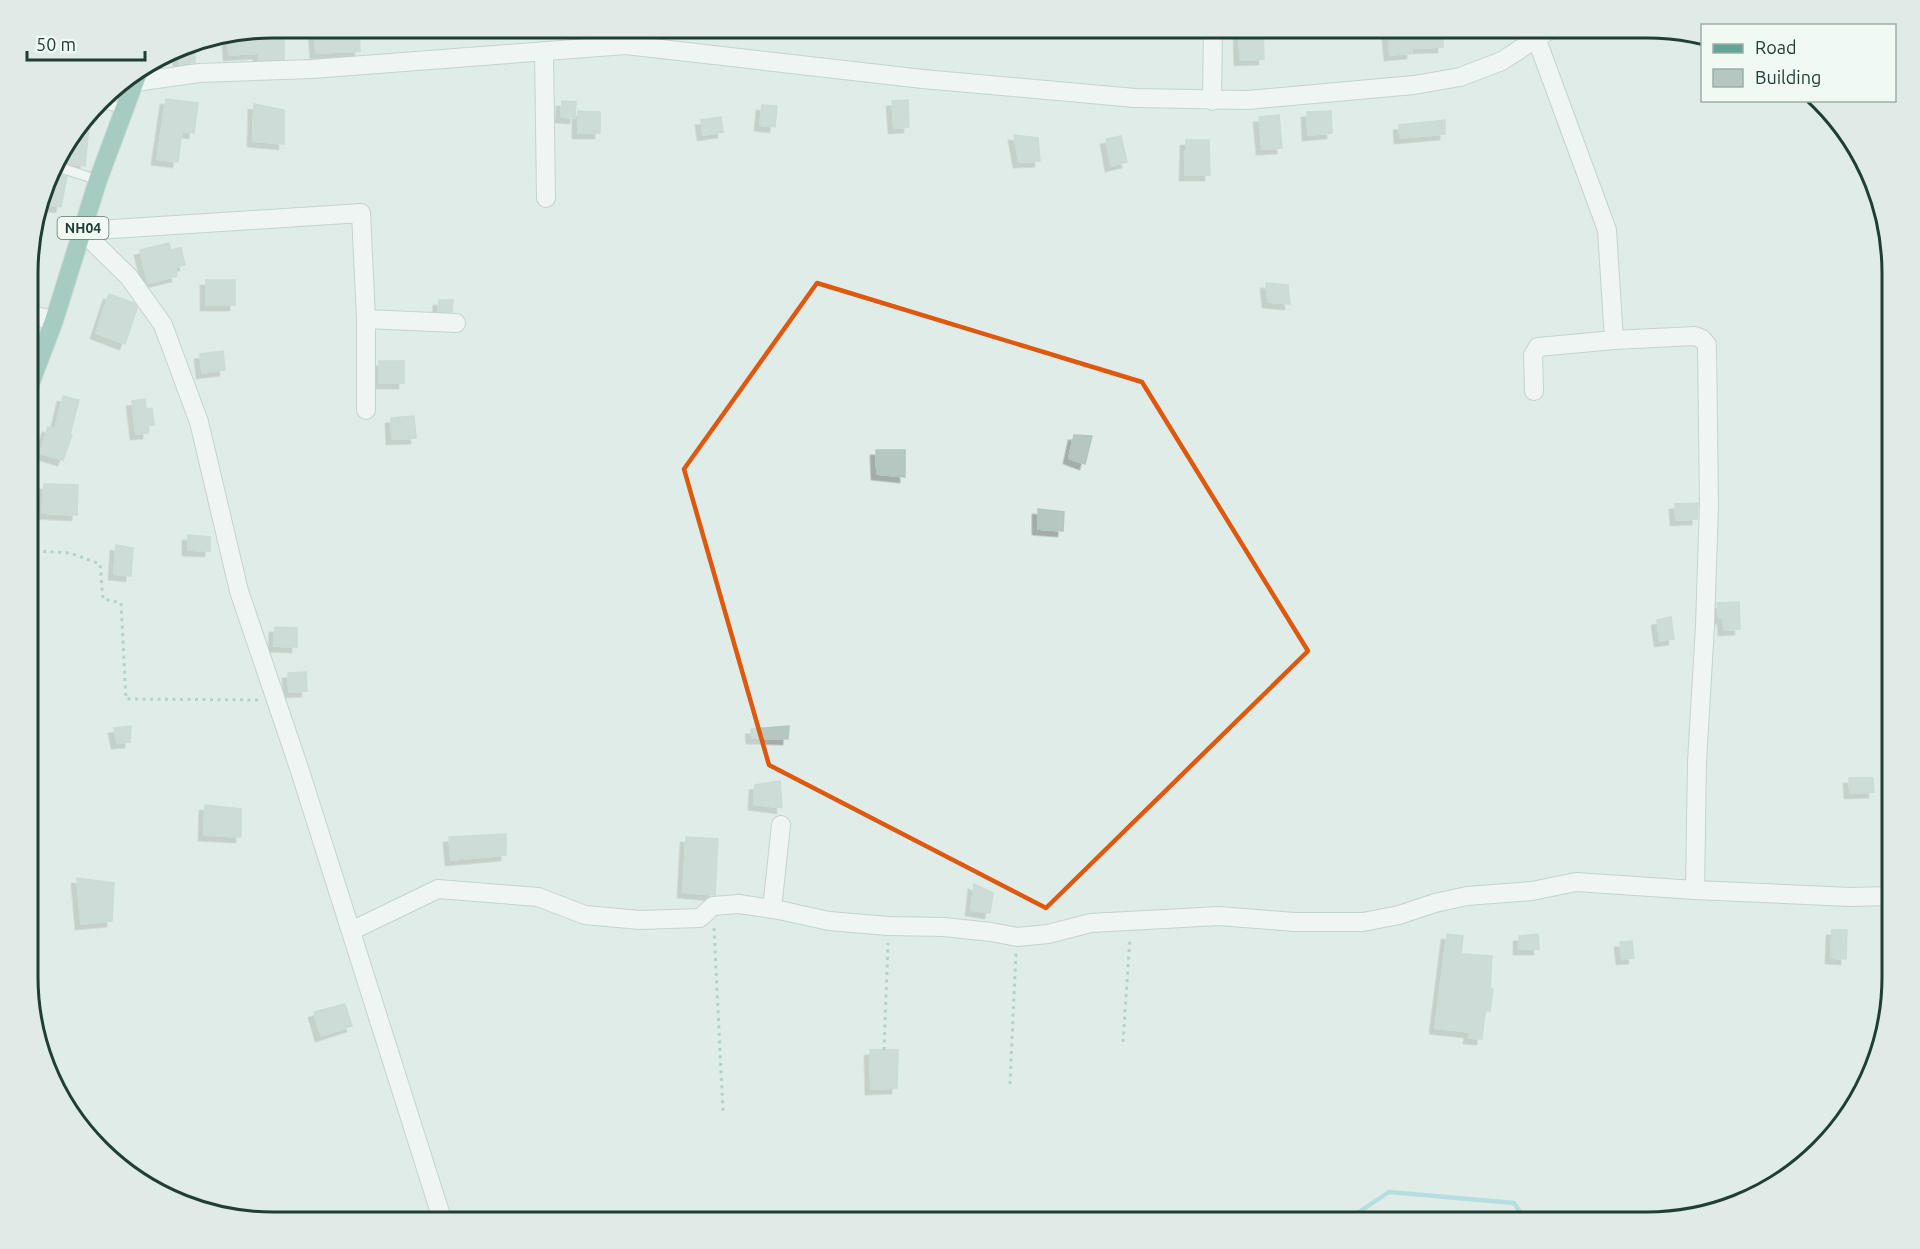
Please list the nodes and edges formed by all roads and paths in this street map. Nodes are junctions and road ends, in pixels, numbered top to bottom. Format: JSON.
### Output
{"nodes":[{"id":1,"x":1214,"y":38,"type":"edge"},
{"id":2,"x":1539,"y":38,"type":"edge"},
{"id":3,"x":1536,"y":40,"type":"junction"},
{"id":4,"x":544,"y":51,"type":"junction"},
{"id":5,"x":142,"y":77,"type":"edge"},
{"id":6,"x":129,"y":86,"type":"edge"},
{"id":7,"x":1212,"y":101,"type":"junction"},
{"id":8,"x":107,"y":105,"type":"edge"},
{"id":9,"x":124,"y":108,"type":"junction"},
{"id":10,"x":62,"y":168,"type":"edge"},
{"id":11,"x":98,"y":180,"type":"junction"},
{"id":12,"x":546,"y":198,"type":"dead end"},
{"id":13,"x":82,"y":231,"type":"junction"},
{"id":14,"x":38,"y":317,"type":"edge"},
{"id":15,"x":366,"y":319,"type":"junction"},
{"id":16,"x":54,"y":321,"type":"junction"},
{"id":17,"x":456,"y":323,"type":"dead end"},
{"id":18,"x":1614,"y":340,"type":"junction"},
{"id":19,"x":38,"y":363,"type":"edge"},
{"id":20,"x":1534,"y":391,"type":"dead end"},
{"id":21,"x":366,"y":410,"type":"dead end"},
{"id":22,"x":38,"y":551,"type":"edge"},
{"id":23,"x":276,"y":700,"type":"junction"},
{"id":24,"x":781,"y":825,"type":"dead end"},
{"id":25,"x":1695,"y":890,"type":"junction"},
{"id":26,"x":1882,"y":896,"type":"edge"},
{"id":27,"x":712,"y":906,"type":"junction"},
{"id":28,"x":772,"y":909,"type":"junction"},
{"id":29,"x":1131,"y":921,"type":"junction"},
{"id":30,"x":888,"y":926,"type":"junction"},
{"id":31,"x":351,"y":931,"type":"junction"},
{"id":32,"x":1017,"y":937,"type":"junction"},
{"id":33,"x":1123,"y":1042,"type":"dead end"},
{"id":34,"x":884,"y":1050,"type":"dead end"},
{"id":35,"x":1010,"y":1084,"type":"dead end"},
{"id":36,"x":723,"y":1112,"type":"dead end"},
{"id":37,"x":440,"y":1212,"type":"edge"}],
"edges":[{"from":1,"to":7,"type":"street"},
{"from":2,"to":3,"type":"street"},
{"from":3,"to":7,"type":"street"},
{"from":3,"to":18,"type":"street"},
{"from":4,"to":5,"type":"street"},
{"from":4,"to":7,"type":"street"},
{"from":4,"to":12,"type":"street"},
{"from":6,"to":9,"type":"main road","number":"NH04"},
{"from":8,"to":9,"type":"lane"},
{"from":9,"to":11,"type":"main road","number":"NH04"},
{"from":10,"to":11,"type":"lane"},
{"from":11,"to":13,"type":"main road","number":"NH04"},
{"from":13,"to":15,"type":"street"},
{"from":13,"to":16,"type":"main road","number":"NH04"},
{"from":13,"to":23,"type":"street"},
{"from":14,"to":16,"type":"street"},
{"from":15,"to":17,"type":"street"},
{"from":15,"to":21,"type":"street"},
{"from":16,"to":19,"type":"main road","number":"NH04"},
{"from":18,"to":20,"type":"street"},
{"from":18,"to":25,"type":"street"},
{"from":22,"to":23,"type":"path"},
{"from":23,"to":31,"type":"street"},
{"from":24,"to":28,"type":"street"},
{"from":25,"to":26,"type":"street"},
{"from":25,"to":29,"type":"street"},
{"from":27,"to":28,"type":"street"},
{"from":27,"to":31,"type":"street"},
{"from":27,"to":36,"type":"path"},
{"from":28,"to":30,"type":"street"},
{"from":29,"to":32,"type":"street"},
{"from":29,"to":33,"type":"path"},
{"from":30,"to":32,"type":"street"},
{"from":30,"to":34,"type":"path"},
{"from":31,"to":37,"type":"street"},
{"from":32,"to":35,"type":"path"}]}
